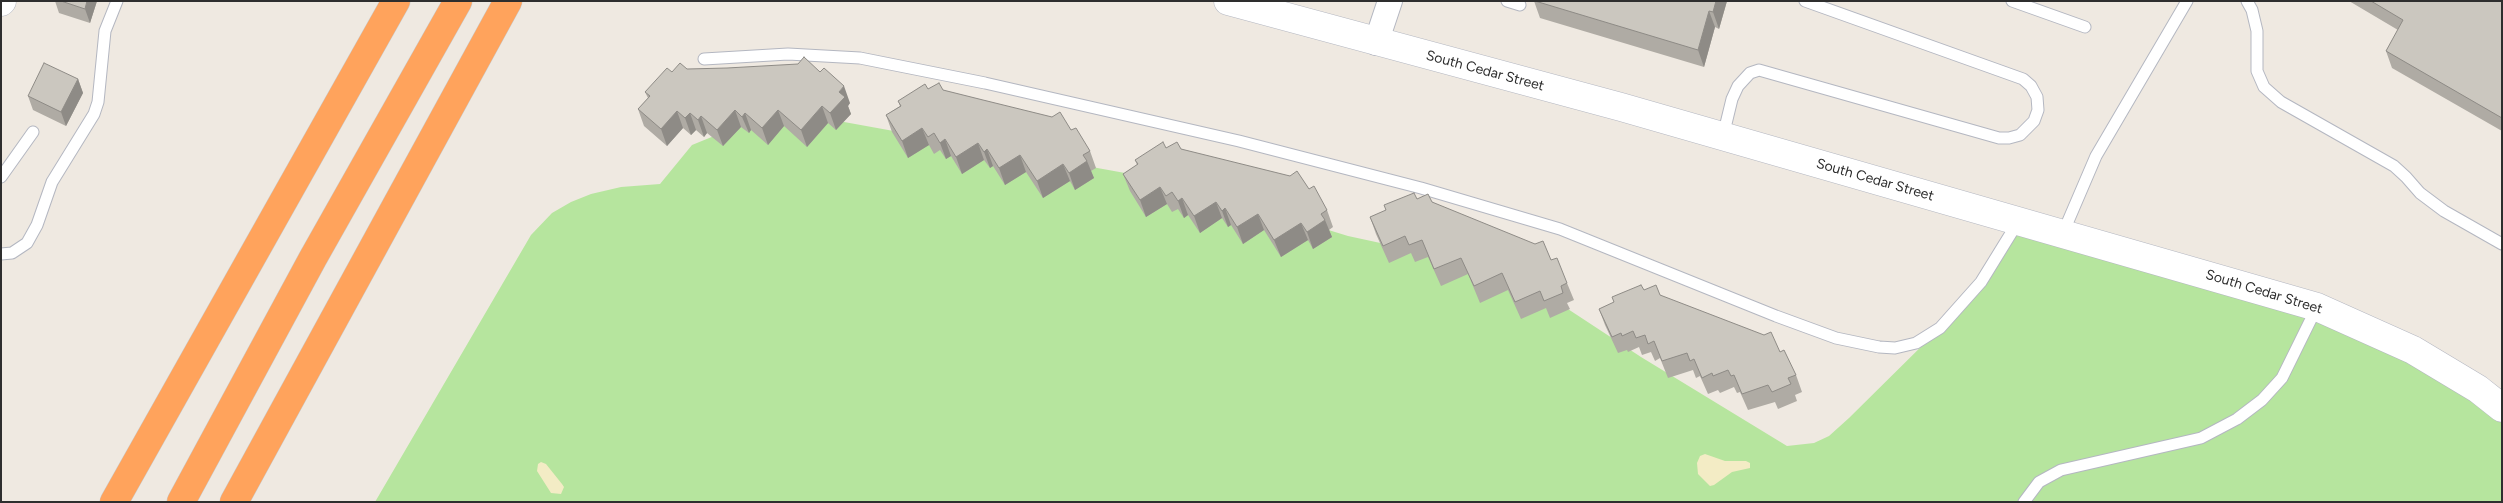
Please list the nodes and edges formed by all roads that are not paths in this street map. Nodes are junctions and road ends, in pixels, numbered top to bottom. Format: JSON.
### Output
{"nodes":[{"id":1,"x":117,"y":1,"type":"edge"},
{"id":2,"x":396,"y":1,"type":"edge"},
{"id":3,"x":458,"y":1,"type":"edge"},
{"id":4,"x":508,"y":1,"type":"edge"},
{"id":5,"x":1228,"y":1,"type":"edge"},
{"id":6,"x":1390,"y":1,"type":"edge"},
{"id":7,"x":1507,"y":1,"type":"edge"},
{"id":8,"x":1805,"y":1,"type":"edge"},
{"id":9,"x":2012,"y":1,"type":"edge"},
{"id":10,"x":2187,"y":1,"type":"edge"},
{"id":11,"x":2247,"y":1,"type":"edge"},
{"id":12,"x":1520,"y":5,"type":"dead end"},
{"id":13,"x":1835,"y":6,"type":"edge"},
{"id":14,"x":2085,"y":27,"type":"dead end"},
{"id":15,"x":1376,"y":42,"type":"junction"},
{"id":16,"x":704,"y":59,"type":"dead end"},
{"id":17,"x":33,"y":132,"type":"dead end"},
{"id":18,"x":1722,"y":138,"type":"junction"},
{"id":19,"x":1,"y":177,"type":"edge"},
{"id":20,"x":2019,"y":220,"type":"junction"},
{"id":21,"x":2063,"y":234,"type":"junction"},
{"id":22,"x":2502,"y":244,"type":"edge"},
{"id":23,"x":1,"y":254,"type":"edge"},
{"id":24,"x":2317,"y":307,"type":"junction"},
{"id":25,"x":2502,"y":408,"type":"edge"},
{"id":26,"x":114,"y":502,"type":"edge"},
{"id":27,"x":181,"y":502,"type":"edge"},
{"id":28,"x":234,"y":502,"type":"edge"},
{"id":29,"x":2024,"y":502,"type":"edge"}],
"edges":[{"from":1,"to":23,"type":"lane"},
{"from":2,"to":26,"type":"highway"},
{"from":3,"to":27,"type":"highway"},
{"from":4,"to":28,"type":"highway"},
{"from":5,"to":15,"type":"main road","name":"South Cedar Street"},
{"from":6,"to":15,"type":"street"},
{"from":7,"to":12,"type":"lane"},
{"from":8,"to":13,"type":"lane"},
{"from":9,"to":14,"type":"lane"},
{"from":10,"to":21,"type":"lane"},
{"from":11,"to":22,"type":"lane"},
{"from":13,"to":18,"type":"lane"},
{"from":15,"to":18,"type":"main road","name":"South Cedar Street"},
{"from":16,"to":20,"type":"lane"},
{"from":17,"to":19,"type":"lane"},
{"from":18,"to":20,"type":"main road","name":"South Cedar Street"},
{"from":20,"to":21,"type":"main road","name":"South Cedar Street"},
{"from":21,"to":24,"type":"main road","name":"South Cedar Street"},
{"from":24,"to":25,"type":"main road","name":"South Cedar Street"},
{"from":24,"to":29,"type":"lane"}]}
